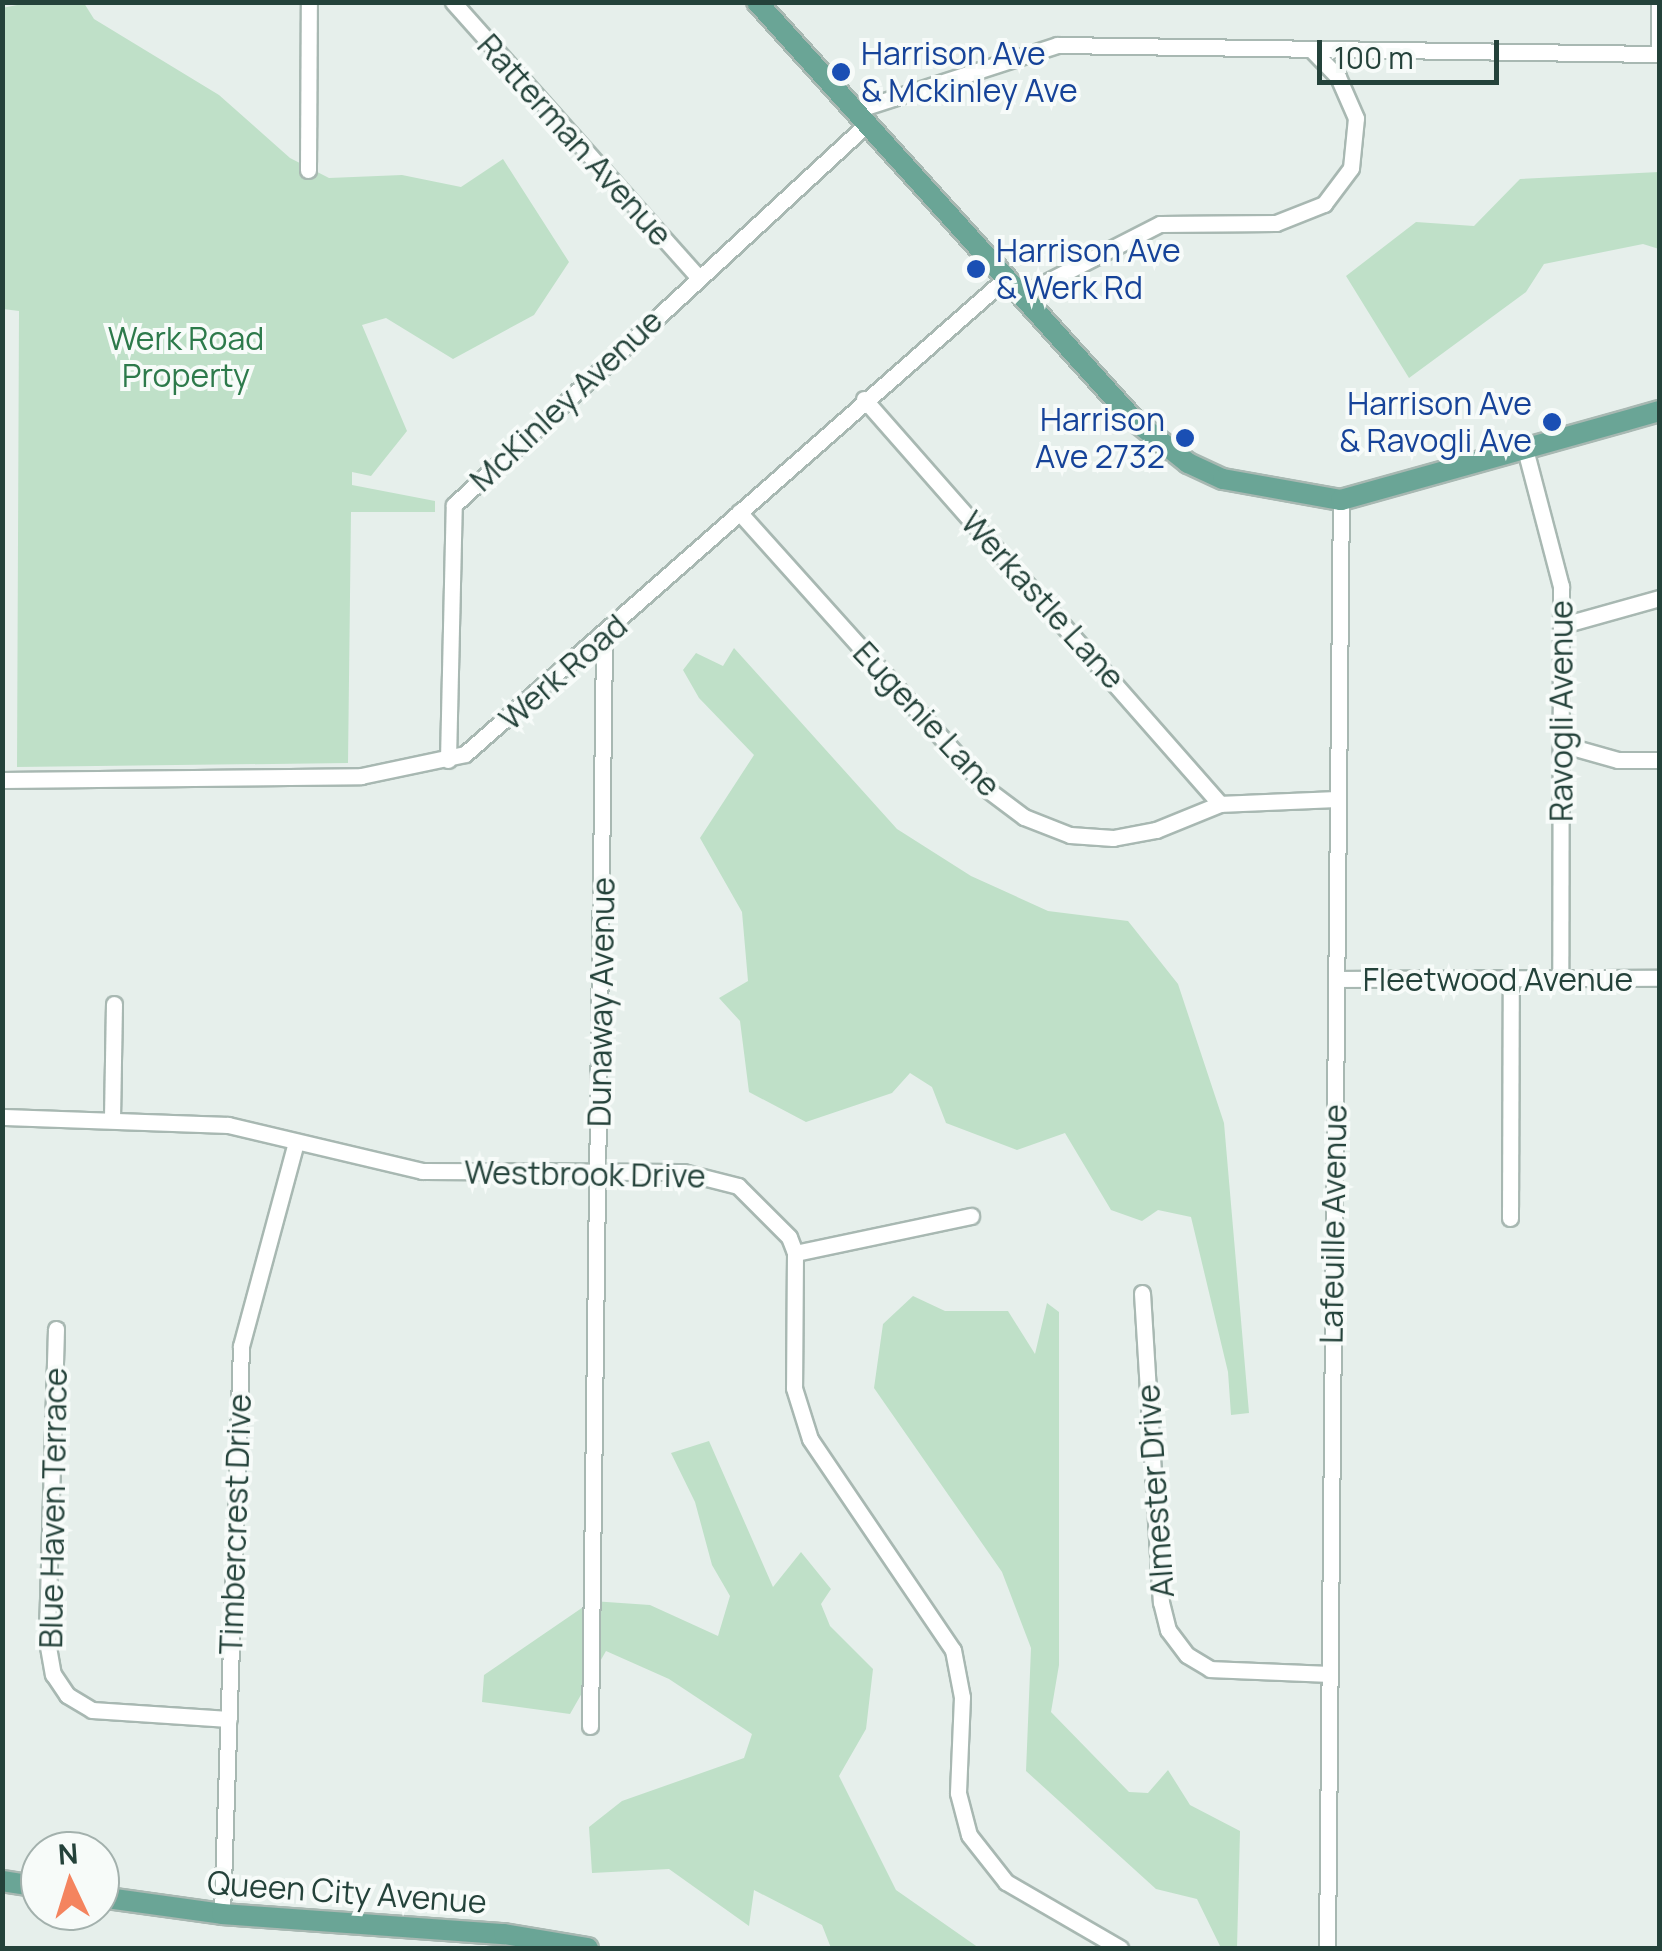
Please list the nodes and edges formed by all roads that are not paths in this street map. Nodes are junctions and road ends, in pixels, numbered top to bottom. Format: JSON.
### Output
{"nodes":[{"id":1,"x":309,"y":2,"type":"edge"},
{"id":2,"x":452,"y":2,"type":"edge"},
{"id":3,"x":757,"y":2,"type":"edge"},
{"id":4,"x":1659,"y":2,"type":"edge"},
{"id":5,"x":1311,"y":49,"type":"junction"},
{"id":6,"x":1659,"y":54,"type":"edge"},
{"id":7,"x":862,"y":117,"type":"junction"},
{"id":8,"x":308,"y":170,"type":"dead end"},
{"id":9,"x":698,"y":277,"type":"junction"},
{"id":10,"x":1006,"y":278,"type":"junction"},
{"id":11,"x":1021,"y":295,"type":"junction"},
{"id":12,"x":864,"y":398,"type":"junction"},
{"id":13,"x":1660,"y":411,"type":"edge"},
{"id":14,"x":1525,"y":450,"type":"junction"},
{"id":15,"x":1341,"y":500,"type":"junction"},
{"id":16,"x":740,"y":512,"type":"junction"},
{"id":17,"x":1660,"y":598,"type":"edge"},
{"id":18,"x":1564,"y":625,"type":"junction"},
{"id":19,"x":604,"y":637,"type":"junction"},
{"id":20,"x":1561,"y":744,"type":"junction"},
{"id":21,"x":448,"y":760,"type":"junction"},
{"id":22,"x":1660,"y":760,"type":"edge"},
{"id":23,"x":2,"y":780,"type":"edge"},
{"id":24,"x":1334,"y":798,"type":"junction"},
{"id":25,"x":1220,"y":804,"type":"junction"},
{"id":26,"x":1560,"y":977,"type":"junction"},
{"id":27,"x":1660,"y":978,"type":"edge"},
{"id":28,"x":1336,"y":979,"type":"junction"},
{"id":29,"x":1511,"y":980,"type":"junction"},
{"id":30,"x":114,"y":1004,"type":"dead end"},
{"id":31,"x":2,"y":1116,"type":"edge"},
{"id":32,"x":112,"y":1118,"type":"junction"},
{"id":33,"x":296,"y":1142,"type":"junction"},
{"id":34,"x":598,"y":1172,"type":"junction"},
{"id":35,"x":971,"y":1216,"type":"dead end"},
{"id":36,"x":1510,"y":1218,"type":"dead end"},
{"id":37,"x":795,"y":1253,"type":"junction"},
{"id":38,"x":1142,"y":1294,"type":"dead end"},
{"id":39,"x":56,"y":1329,"type":"dead end"},
{"id":40,"x":1329,"y":1674,"type":"junction"},
{"id":41,"x":229,"y":1719,"type":"junction"},
{"id":42,"x":590,"y":1726,"type":"dead end"},
{"id":43,"x":120,"y":1900,"type":"edge"},
{"id":44,"x":222,"y":1914,"type":"junction"},
{"id":45,"x":588,"y":1948,"type":"edge"},
{"id":46,"x":1120,"y":1948,"type":"edge"},
{"id":47,"x":1327,"y":1948,"type":"edge"}],
"edges":[{"from":1,"to":8,"type":"street"},
{"from":2,"to":9,"type":"street","name":"Ratterman Avenue"},
{"from":3,"to":7,"type":"main road"},
{"from":4,"to":6,"type":"street"},
{"from":5,"to":6,"type":"street","name":"McKinley Avenue"},
{"from":5,"to":7,"type":"street","name":"McKinley Avenue"},
{"from":5,"to":11,"type":"street"},
{"from":7,"to":9,"type":"street","name":"McKinley Avenue"},
{"from":7,"to":10,"type":"main road"},
{"from":9,"to":21,"type":"street","name":"McKinley Avenue"},
{"from":10,"to":11,"type":"main road"},
{"from":10,"to":12,"type":"street","name":"Werk Road"},
{"from":11,"to":15,"type":"main road"},
{"from":12,"to":16,"type":"street","name":"Werk Road"},
{"from":12,"to":25,"type":"street","name":"Werkastle Lane"},
{"from":13,"to":14,"type":"main road"},
{"from":14,"to":15,"type":"main road"},
{"from":14,"to":18,"type":"street","name":"Ravogli Avenue"},
{"from":15,"to":24,"type":"street","name":"Lafeuille Avenue"},
{"from":16,"to":19,"type":"street","name":"Werk Road"},
{"from":16,"to":25,"type":"street","name":"Eugenie Lane"},
{"from":17,"to":18,"type":"street"},
{"from":18,"to":20,"type":"street","name":"Ravogli Avenue"},
{"from":19,"to":21,"type":"street","name":"Werk Road"},
{"from":19,"to":34,"type":"street","name":"Dunaway Avenue"},
{"from":20,"to":22,"type":"street"},
{"from":20,"to":26,"type":"street","name":"Ravogli Avenue"},
{"from":21,"to":23,"type":"street","name":"Werk Road"},
{"from":24,"to":25,"type":"street","name":"Eugenie Lane"},
{"from":24,"to":28,"type":"street","name":"Lafeuille Avenue"},
{"from":26,"to":27,"type":"street","name":"Fleetwood Avenue"},
{"from":26,"to":29,"type":"street","name":"Fleetwood Avenue"},
{"from":28,"to":29,"type":"street","name":"Fleetwood Avenue"},
{"from":28,"to":40,"type":"street","name":"Lafeuille Avenue"},
{"from":29,"to":36,"type":"street"},
{"from":30,"to":32,"type":"street"},
{"from":31,"to":32,"type":"street","name":"Westbrook Drive"},
{"from":32,"to":33,"type":"street","name":"Westbrook Drive"},
{"from":33,"to":34,"type":"street","name":"Westbrook Drive"},
{"from":33,"to":41,"type":"street","name":"Timbercrest Drive"},
{"from":34,"to":37,"type":"street","name":"Westbrook Drive"},
{"from":34,"to":42,"type":"street","name":"Dunaway Avenue"},
{"from":35,"to":37,"type":"street"},
{"from":37,"to":46,"type":"street"},
{"from":38,"to":40,"type":"street","name":"Almester Drive"},
{"from":39,"to":41,"type":"street","name":"Blue Haven Terrace"},
{"from":40,"to":47,"type":"street","name":"Lafeuille Avenue"},
{"from":41,"to":44,"type":"street","name":"Timbercrest Drive"},
{"from":43,"to":44,"type":"main road","name":"Queen City Avenue"},
{"from":44,"to":45,"type":"main road","name":"Queen City Avenue"}]}
